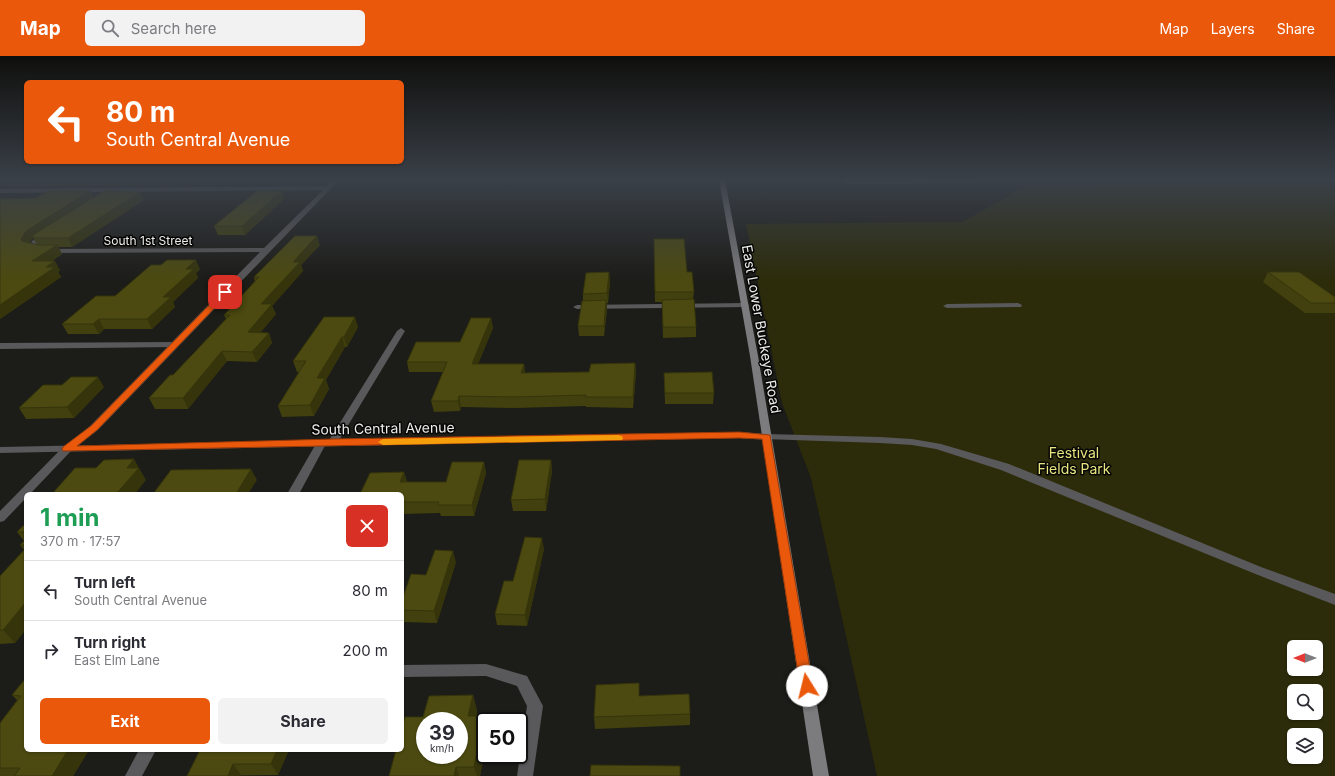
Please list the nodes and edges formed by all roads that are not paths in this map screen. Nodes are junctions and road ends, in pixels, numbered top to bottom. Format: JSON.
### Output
{"nodes":[{"id":1,"x":303,"y":214,"type":"edge"},
{"id":2,"x":728,"y":214,"type":"edge"},
{"id":3,"x":53,"y":230,"type":"edge"},
{"id":4,"x":266,"y":250,"type":"junction"},
{"id":5,"x":745,"y":306,"type":"junction"},
{"id":6,"x":947,"y":306,"type":"dead end"},
{"id":7,"x":1018,"y":306,"type":"dead end"},
{"id":8,"x":577,"y":307,"type":"dead end"},
{"id":9,"x":401,"y":331,"type":"dead end"},
{"id":10,"x":174,"y":345,"type":"junction"},
{"id":11,"x":0,"y":346,"type":"edge"},
{"id":12,"x":767,"y":437,"type":"junction"},
{"id":13,"x":328,"y":442,"type":"junction"},
{"id":14,"x":67,"y":449,"type":"junction"},
{"id":15,"x":0,"y":450,"type":"edge"},
{"id":16,"x":25,"y":492,"type":"edge"},
{"id":17,"x":294,"y":492,"type":"edge"},
{"id":18,"x":24,"y":493,"type":"edge"},
{"id":19,"x":0,"y":518,"type":"edge"},
{"id":20,"x":1335,"y":600,"type":"edge"},
{"id":21,"x":404,"y":671,"type":"edge"},
{"id":22,"x":147,"y":752,"type":"edge"},
{"id":23,"x":133,"y":776,"type":"edge"},
{"id":24,"x":525,"y":776,"type":"edge"},
{"id":25,"x":821,"y":776,"type":"edge"}],
"edges":[{"from":1,"to":4,"type":"street"},
{"from":2,"to":5,"type":"main road","name":"East Lower Buckeye Road"},
{"from":3,"to":4,"type":"street","name":"South 1st Street"},
{"from":4,"to":10,"type":"street"},
{"from":5,"to":8,"type":"street"},
{"from":5,"to":12,"type":"main road","name":"East Lower Buckeye Road"},
{"from":6,"to":7,"type":"street"},
{"from":9,"to":13,"type":"street"},
{"from":10,"to":11,"type":"street"},
{"from":10,"to":14,"type":"street"},
{"from":12,"to":13,"type":"street","name":"South Central Avenue"},
{"from":12,"to":20,"type":"street","name":"South Central Avenue"},
{"from":12,"to":25,"type":"main road","name":"East Lower Buckeye Road"},
{"from":13,"to":14,"type":"street","name":"South Central Avenue"},
{"from":13,"to":17,"type":"street"},
{"from":14,"to":15,"type":"street","name":"South Central Avenue"},
{"from":14,"to":16,"type":"street"},
{"from":18,"to":19,"type":"street"},
{"from":21,"to":24,"type":"street"},
{"from":22,"to":23,"type":"street"}]}
